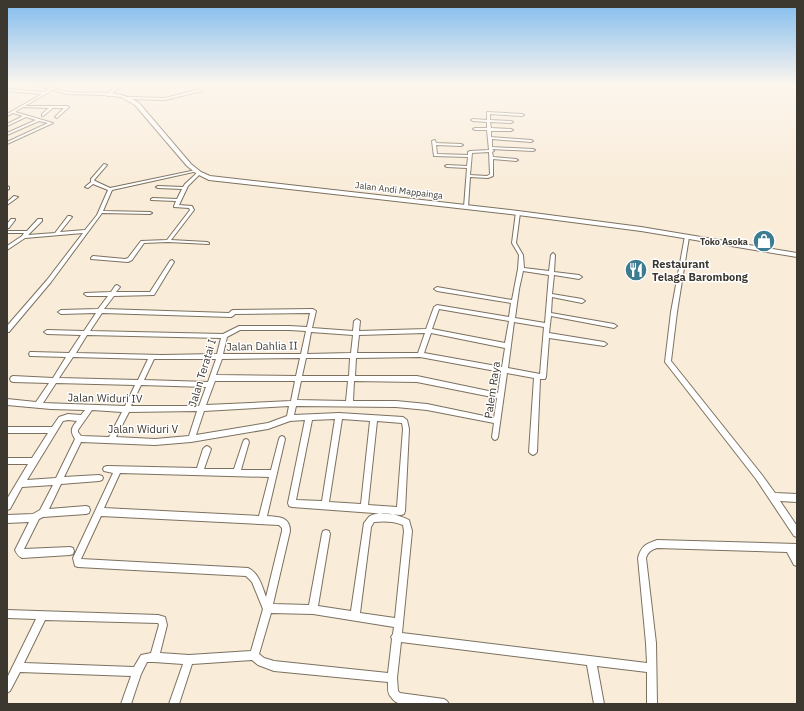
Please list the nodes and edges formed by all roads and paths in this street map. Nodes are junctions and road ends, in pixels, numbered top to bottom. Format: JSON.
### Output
{"nodes":[{"id":1,"x":24,"y":117,"type":"edge"},
{"id":2,"x":30,"y":117,"type":"edge"},
{"id":3,"x":148,"y":117,"type":"edge"},
{"id":4,"x":489,"y":117,"type":"edge"},
{"id":5,"x":38,"y":120,"type":"junction"},
{"id":6,"x":473,"y":120,"type":"dead end"},
{"id":7,"x":489,"y":121,"type":"junction"},
{"id":8,"x":511,"y":122,"type":"dead end"},
{"id":9,"x":7,"y":125,"type":"edge"},
{"id":10,"x":475,"y":129,"type":"dead end"},
{"id":11,"x":490,"y":129,"type":"junction"},
{"id":12,"x":511,"y":130,"type":"dead end"},
{"id":13,"x":7,"y":134,"type":"edge"},
{"id":14,"x":491,"y":138,"type":"junction"},
{"id":15,"x":531,"y":141,"type":"dead end"},
{"id":16,"x":7,"y":143,"type":"edge"},
{"id":17,"x":461,"y":145,"type":"dead end"},
{"id":18,"x":492,"y":150,"type":"junction"},
{"id":19,"x":533,"y":150,"type":"dead end"},
{"id":20,"x":470,"y":156,"type":"junction"},
{"id":21,"x":492,"y":158,"type":"junction"},
{"id":22,"x":516,"y":160,"type":"dead end"},
{"id":23,"x":105,"y":165,"type":"dead end"},
{"id":24,"x":447,"y":166,"type":"dead end"},
{"id":25,"x":469,"y":167,"type":"junction"},
{"id":26,"x":197,"y":172,"type":"junction"},
{"id":27,"x":468,"y":176,"type":"junction"},
{"id":28,"x":93,"y":182,"type":"junction"},
{"id":29,"x":87,"y":187,"type":"dead end"},
{"id":30,"x":158,"y":187,"type":"dead end"},
{"id":31,"x":183,"y":188,"type":"junction"},
{"id":32,"x":110,"y":189,"type":"junction"},
{"id":33,"x":16,"y":197,"type":"dead end"},
{"id":34,"x":153,"y":199,"type":"dead end"},
{"id":35,"x":178,"y":200,"type":"junction"},
{"id":36,"x":7,"y":204,"type":"edge"},
{"id":37,"x":466,"y":207,"type":"junction"},
{"id":38,"x":100,"y":212,"type":"junction"},
{"id":39,"x":150,"y":213,"type":"dead end"},
{"id":40,"x":518,"y":213,"type":"junction"},
{"id":41,"x":70,"y":217,"type":"dead end"},
{"id":42,"x":13,"y":220,"type":"dead end"},
{"id":43,"x":40,"y":220,"type":"dead end"},
{"id":44,"x":7,"y":227,"type":"edge"},
{"id":45,"x":86,"y":231,"type":"junction"},
{"id":46,"x":7,"y":232,"type":"edge"},
{"id":47,"x":56,"y":234,"type":"junction"},
{"id":48,"x":26,"y":235,"type":"junction"},
{"id":49,"x":687,"y":237,"type":"junction"},
{"id":50,"x":168,"y":241,"type":"junction"},
{"id":51,"x":208,"y":243,"type":"dead end"},
{"id":52,"x":7,"y":248,"type":"edge"},
{"id":53,"x":553,"y":255,"type":"dead end"},
{"id":54,"x":797,"y":255,"type":"edge"},
{"id":55,"x":93,"y":258,"type":"dead end"},
{"id":56,"x":172,"y":262,"type":"dead end"},
{"id":57,"x":521,"y":269,"type":"junction"},
{"id":58,"x":552,"y":273,"type":"junction"},
{"id":59,"x":579,"y":277,"type":"dead end"},
{"id":60,"x":117,"y":287,"type":"dead end"},
{"id":61,"x":437,"y":289,"type":"dead end"},
{"id":62,"x":87,"y":294,"type":"dead end"},
{"id":63,"x":112,"y":294,"type":"junction"},
{"id":64,"x":549,"y":295,"type":"junction"},
{"id":65,"x":582,"y":301,"type":"dead end"},
{"id":66,"x":514,"y":302,"type":"junction"},
{"id":67,"x":100,"y":311,"type":"junction"},
{"id":68,"x":61,"y":312,"type":"dead end"},
{"id":69,"x":548,"y":314,"type":"junction"},
{"id":70,"x":357,"y":321,"type":"dead end"},
{"id":71,"x":512,"y":321,"type":"junction"},
{"id":72,"x":547,"y":325,"type":"junction"},
{"id":73,"x":614,"y":326,"type":"dead end"},
{"id":74,"x":7,"y":330,"type":"edge"},
{"id":75,"x":310,"y":330,"type":"junction"},
{"id":76,"x":429,"y":331,"type":"junction"},
{"id":77,"x":47,"y":332,"type":"dead end"},
{"id":78,"x":86,"y":333,"type":"junction"},
{"id":79,"x":355,"y":333,"type":"junction"},
{"id":80,"x":546,"y":335,"type":"junction"},
{"id":81,"x":224,"y":336,"type":"junction"},
{"id":82,"x":604,"y":344,"type":"dead end"},
{"id":83,"x":508,"y":346,"type":"junction"},
{"id":84,"x":32,"y":354,"type":"dead end"},
{"id":85,"x":72,"y":354,"type":"junction"},
{"id":86,"x":304,"y":355,"type":"junction"},
{"id":87,"x":353,"y":355,"type":"junction"},
{"id":88,"x":420,"y":355,"type":"junction"},
{"id":89,"x":220,"y":356,"type":"junction"},
{"id":90,"x":152,"y":357,"type":"junction"},
{"id":91,"x":506,"y":371,"type":"junction"},
{"id":92,"x":537,"y":377,"type":"junction"},
{"id":93,"x":212,"y":378,"type":"junction"},
{"id":94,"x":13,"y":379,"type":"dead end"},
{"id":95,"x":55,"y":379,"type":"junction"},
{"id":96,"x":299,"y":379,"type":"junction"},
{"id":97,"x":350,"y":379,"type":"junction"},
{"id":98,"x":141,"y":382,"type":"junction"},
{"id":99,"x":210,"y":385,"type":"junction"},
{"id":100,"x":501,"y":396,"type":"junction"},
{"id":101,"x":7,"y":402,"type":"edge"},
{"id":102,"x":295,"y":403,"type":"junction"},
{"id":103,"x":349,"y":404,"type":"junction"},
{"id":104,"x":38,"y":405,"type":"junction"},
{"id":105,"x":91,"y":407,"type":"junction"},
{"id":106,"x":203,"y":408,"type":"junction"},
{"id":107,"x":127,"y":409,"type":"junction"},
{"id":108,"x":338,"y":416,"type":"junction"},
{"id":109,"x":309,"y":417,"type":"junction"},
{"id":110,"x":82,"y":418,"type":"junction"},
{"id":111,"x":290,"y":418,"type":"junction"},
{"id":112,"x":374,"y":419,"type":"junction"},
{"id":113,"x":498,"y":421,"type":"junction"},
{"id":114,"x":7,"y":430,"type":"edge"},
{"id":115,"x":54,"y":430,"type":"junction"},
{"id":116,"x":495,"y":437,"type":"dead end"},
{"id":117,"x":79,"y":439,"type":"junction"},
{"id":118,"x":112,"y":439,"type":"junction"},
{"id":119,"x":191,"y":439,"type":"junction"},
{"id":120,"x":282,"y":439,"type":"dead end"},
{"id":121,"x":246,"y":442,"type":"dead end"},
{"id":122,"x":207,"y":449,"type":"dead end"},
{"id":123,"x":533,"y":452,"type":"dead end"},
{"id":124,"x":7,"y":461,"type":"edge"},
{"id":125,"x":34,"y":461,"type":"junction"},
{"id":126,"x":107,"y":470,"type":"dead end"},
{"id":127,"x":118,"y":470,"type":"junction"},
{"id":128,"x":200,"y":471,"type":"junction"},
{"id":129,"x":236,"y":473,"type":"junction"},
{"id":130,"x":274,"y":474,"type":"junction"},
{"id":131,"x":99,"y":478,"type":"dead end"},
{"id":132,"x":58,"y":480,"type":"junction"},
{"id":133,"x":21,"y":484,"type":"junction"},
{"id":134,"x":772,"y":497,"type":"junction"},
{"id":135,"x":9,"y":498,"type":"edge"},
{"id":136,"x":797,"y":498,"type":"edge"},
{"id":137,"x":324,"y":505,"type":"junction"},
{"id":138,"x":7,"y":506,"type":"edge"},
{"id":139,"x":364,"y":508,"type":"junction"},
{"id":140,"x":86,"y":510,"type":"dead end"},
{"id":141,"x":98,"y":512,"type":"junction"},
{"id":142,"x":43,"y":513,"type":"junction"},
{"id":143,"x":33,"y":518,"type":"junction"},
{"id":144,"x":7,"y":519,"type":"edge"},
{"id":145,"x":262,"y":520,"type":"junction"},
{"id":146,"x":797,"y":533,"type":"edge"},
{"id":147,"x":326,"y":534,"type":"dead end"},
{"id":148,"x":794,"y":549,"type":"edge"},
{"id":149,"x":70,"y":551,"type":"dead end"},
{"id":150,"x":797,"y":562,"type":"edge"},
{"id":151,"x":268,"y":608,"type":"junction"},
{"id":152,"x":313,"y":610,"type":"junction"},
{"id":153,"x":7,"y":614,"type":"edge"},
{"id":154,"x":43,"y":615,"type":"junction"},
{"id":155,"x":355,"y":616,"type":"junction"},
{"id":156,"x":399,"y":623,"type":"junction"},
{"id":157,"x":396,"y":637,"type":"junction"},
{"id":158,"x":254,"y":655,"type":"junction"},
{"id":159,"x":154,"y":657,"type":"junction"},
{"id":160,"x":189,"y":660,"type":"junction"},
{"id":161,"x":591,"y":660,"type":"junction"},
{"id":162,"x":17,"y":667,"type":"junction"},
{"id":163,"x":652,"y":668,"type":"junction"},
{"id":164,"x":137,"y":672,"type":"junction"},
{"id":165,"x":392,"y":678,"type":"junction"},
{"id":166,"x":7,"y":688,"type":"edge"},
{"id":167,"x":126,"y":704,"type":"edge"},
{"id":168,"x":174,"y":704,"type":"edge"},
{"id":169,"x":444,"y":704,"type":"edge"},
{"id":170,"x":599,"y":704,"type":"edge"},
{"id":171,"x":652,"y":704,"type":"edge"}],
"edges":[{"from":1,"to":9,"type":"street"},
{"from":2,"to":5,"type":"street"},
{"from":3,"to":26,"type":"main road","name":"Jalan Andi Mappainga"},
{"from":4,"to":7,"type":"street"},
{"from":5,"to":13,"type":"street"},
{"from":5,"to":16,"type":"street"},
{"from":6,"to":7,"type":"street"},
{"from":7,"to":8,"type":"street"},
{"from":7,"to":11,"type":"street"},
{"from":10,"to":11,"type":"street"},
{"from":11,"to":12,"type":"street"},
{"from":11,"to":14,"type":"street"},
{"from":14,"to":15,"type":"street"},
{"from":14,"to":18,"type":"street"},
{"from":17,"to":20,"type":"street"},
{"from":18,"to":19,"type":"street"},
{"from":18,"to":20,"type":"street"},
{"from":18,"to":21,"type":"street"},
{"from":20,"to":25,"type":"street"},
{"from":21,"to":22,"type":"street"},
{"from":21,"to":27,"type":"street"},
{"from":23,"to":28,"type":"street"},
{"from":24,"to":25,"type":"street"},
{"from":25,"to":27,"type":"street"},
{"from":26,"to":31,"type":"street"},
{"from":26,"to":32,"type":"street"},
{"from":26,"to":37,"type":"main road","name":"Jalan Andi Mappainga"},
{"from":27,"to":37,"type":"street"},
{"from":28,"to":29,"type":"street"},
{"from":28,"to":32,"type":"street"},
{"from":30,"to":31,"type":"street"},
{"from":31,"to":35,"type":"street"},
{"from":32,"to":38,"type":"street"},
{"from":33,"to":36,"type":"street"},
{"from":34,"to":35,"type":"street"},
{"from":35,"to":50,"type":"street"},
{"from":37,"to":40,"type":"main road","name":"Jalan Andi Mappainga"},
{"from":38,"to":39,"type":"street"},
{"from":38,"to":45,"type":"street"},
{"from":40,"to":49,"type":"main road","name":"Jalan Andi Mappainga"},
{"from":40,"to":57,"type":"street","name":"Palem Raya"},
{"from":41,"to":47,"type":"street"},
{"from":42,"to":44,"type":"street"},
{"from":43,"to":48,"type":"street"},
{"from":45,"to":47,"type":"street"},
{"from":45,"to":74,"type":"street"},
{"from":46,"to":48,"type":"street"},
{"from":47,"to":48,"type":"street"},
{"from":48,"to":52,"type":"street"},
{"from":49,"to":54,"type":"main road","name":"Jalan Andi Mappainga"},
{"from":49,"to":134,"type":"street"},
{"from":50,"to":51,"type":"street"},
{"from":50,"to":55,"type":"street"},
{"from":53,"to":58,"type":"street"},
{"from":56,"to":63,"type":"street"},
{"from":57,"to":58,"type":"street"},
{"from":57,"to":66,"type":"street","name":"Palem Raya"},
{"from":58,"to":59,"type":"street"},
{"from":58,"to":64,"type":"street"},
{"from":60,"to":63,"type":"street"},
{"from":61,"to":66,"type":"street"},
{"from":62,"to":63,"type":"street"},
{"from":63,"to":67,"type":"street"},
{"from":64,"to":65,"type":"street"},
{"from":64,"to":69,"type":"street"},
{"from":66,"to":71,"type":"street","name":"Palem Raya"},
{"from":67,"to":68,"type":"street"},
{"from":67,"to":75,"type":"street"},
{"from":67,"to":78,"type":"street"},
{"from":69,"to":72,"type":"street"},
{"from":69,"to":73,"type":"street"},
{"from":70,"to":79,"type":"street"},
{"from":71,"to":72,"type":"street"},
{"from":71,"to":76,"type":"street"},
{"from":71,"to":83,"type":"street","name":"Palem Raya"},
{"from":72,"to":80,"type":"street"},
{"from":75,"to":79,"type":"street"},
{"from":75,"to":81,"type":"street"},
{"from":75,"to":86,"type":"street"},
{"from":76,"to":79,"type":"street"},
{"from":76,"to":83,"type":"street"},
{"from":76,"to":88,"type":"street"},
{"from":77,"to":78,"type":"street"},
{"from":78,"to":81,"type":"street"},
{"from":78,"to":85,"type":"street"},
{"from":79,"to":87,"type":"street"},
{"from":80,"to":82,"type":"street"},
{"from":80,"to":92,"type":"street"},
{"from":81,"to":89,"type":"street","name":"Jalan Teratai I"},
{"from":83,"to":91,"type":"street","name":"Palem Raya"},
{"from":84,"to":85,"type":"street","name":"Jalan Dahlia II"},
{"from":85,"to":90,"type":"street","name":"Jalan Dahlia II"},
{"from":85,"to":95,"type":"street"},
{"from":86,"to":87,"type":"street","name":"Jalan Dahlia II"},
{"from":86,"to":89,"type":"street","name":"Jalan Dahlia II"},
{"from":86,"to":96,"type":"street"},
{"from":87,"to":88,"type":"street","name":"Jalan Dahlia II"},
{"from":87,"to":97,"type":"street"},
{"from":88,"to":91,"type":"street","name":"Jalan Dahlia II"},
{"from":89,"to":90,"type":"street","name":"Jalan Dahlia II"},
{"from":89,"to":93,"type":"street","name":"Jalan Teratai I"},
{"from":90,"to":98,"type":"street"},
{"from":91,"to":92,"type":"street","name":"Jalan Dahlia II"},
{"from":91,"to":100,"type":"street","name":"Palem Raya"},
{"from":92,"to":123,"type":"street"},
{"from":93,"to":96,"type":"street"},
{"from":93,"to":99,"type":"street","name":"Jalan Teratai I"},
{"from":94,"to":95,"type":"street"},
{"from":95,"to":98,"type":"street"},
{"from":95,"to":104,"type":"street"},
{"from":96,"to":97,"type":"street"},
{"from":96,"to":102,"type":"street"},
{"from":97,"to":100,"type":"street"},
{"from":97,"to":103,"type":"street"},
{"from":98,"to":99,"type":"street"},
{"from":98,"to":107,"type":"street"},
{"from":99,"to":106,"type":"street","name":"Jalan Teratai I"},
{"from":100,"to":113,"type":"street","name":"Palem Raya"},
{"from":101,"to":104,"type":"street","name":"Jalan Widuri IV"},
{"from":102,"to":103,"type":"street","name":"Jalan Widuri IV"},
{"from":102,"to":106,"type":"street","name":"Jalan Widuri IV"},
{"from":102,"to":111,"type":"street"},
{"from":103,"to":113,"type":"street","name":"Jalan Widuri IV"},
{"from":104,"to":105,"type":"street","name":"Jalan Widuri IV"},
{"from":105,"to":107,"type":"street","name":"Jalan Widuri IV"},
{"from":105,"to":110,"type":"street"},
{"from":106,"to":107,"type":"street","name":"Jalan Widuri IV"},
{"from":106,"to":119,"type":"street","name":"Jalan Teratai I"},
{"from":107,"to":118,"type":"street"},
{"from":108,"to":109,"type":"street","name":"Jalan Widuri V"},
{"from":108,"to":112,"type":"street","name":"Jalan Widuri V"},
{"from":108,"to":137,"type":"street"},
{"from":109,"to":111,"type":"street","name":"Jalan Widuri V"},
{"from":109,"to":137,"type":"street"},
{"from":110,"to":115,"type":"street"},
{"from":110,"to":117,"type":"street"},
{"from":111,"to":119,"type":"street","name":"Jalan Widuri V"},
{"from":112,"to":139,"type":"street"},
{"from":112,"to":139,"type":"street","name":"Jalan Widuri V"},
{"from":113,"to":116,"type":"street","name":"Palem Raya"},
{"from":114,"to":115,"type":"street"},
{"from":115,"to":125,"type":"street"},
{"from":117,"to":118,"type":"street","name":"Jalan Widuri V"},
{"from":117,"to":132,"type":"street"},
{"from":118,"to":119,"type":"street","name":"Jalan Widuri V"},
{"from":120,"to":130,"type":"street"},
{"from":121,"to":129,"type":"street"},
{"from":122,"to":128,"type":"street"},
{"from":124,"to":125,"type":"street"},
{"from":125,"to":133,"type":"street"},
{"from":126,"to":127,"type":"street"},
{"from":127,"to":128,"type":"street"},
{"from":127,"to":141,"type":"street"},
{"from":128,"to":129,"type":"street"},
{"from":129,"to":130,"type":"street"},
{"from":130,"to":145,"type":"street"},
{"from":131,"to":132,"type":"street"},
{"from":132,"to":133,"type":"street"},
{"from":132,"to":142,"type":"street"},
{"from":133,"to":135,"type":"street"},
{"from":134,"to":136,"type":"street"},
{"from":134,"to":146,"type":"street"},
{"from":135,"to":138,"type":"street"},
{"from":137,"to":139,"type":"street"},
{"from":140,"to":142,"type":"street"},
{"from":141,"to":145,"type":"street"},
{"from":141,"to":151,"type":"street"},
{"from":142,"to":143,"type":"street"},
{"from":143,"to":144,"type":"street"},
{"from":143,"to":149,"type":"street"},
{"from":145,"to":151,"type":"street"},
{"from":147,"to":152,"type":"street"},
{"from":148,"to":150,"type":"street"},
{"from":148,"to":163,"type":"street"},
{"from":151,"to":152,"type":"street"},
{"from":151,"to":158,"type":"street"},
{"from":152,"to":155,"type":"street"},
{"from":153,"to":154,"type":"street"},
{"from":154,"to":159,"type":"street"},
{"from":154,"to":162,"type":"street"},
{"from":155,"to":156,"type":"street"},
{"from":155,"to":156,"type":"street"},
{"from":156,"to":157,"type":"street"},
{"from":157,"to":161,"type":"street"},
{"from":157,"to":165,"type":"street"},
{"from":158,"to":160,"type":"street"},
{"from":158,"to":165,"type":"street"},
{"from":159,"to":160,"type":"street"},
{"from":159,"to":164,"type":"street"},
{"from":160,"to":168,"type":"street"},
{"from":161,"to":163,"type":"street"},
{"from":161,"to":170,"type":"street"},
{"from":162,"to":164,"type":"street"},
{"from":162,"to":166,"type":"street"},
{"from":163,"to":171,"type":"street"},
{"from":164,"to":167,"type":"street"},
{"from":165,"to":169,"type":"street"}]}
